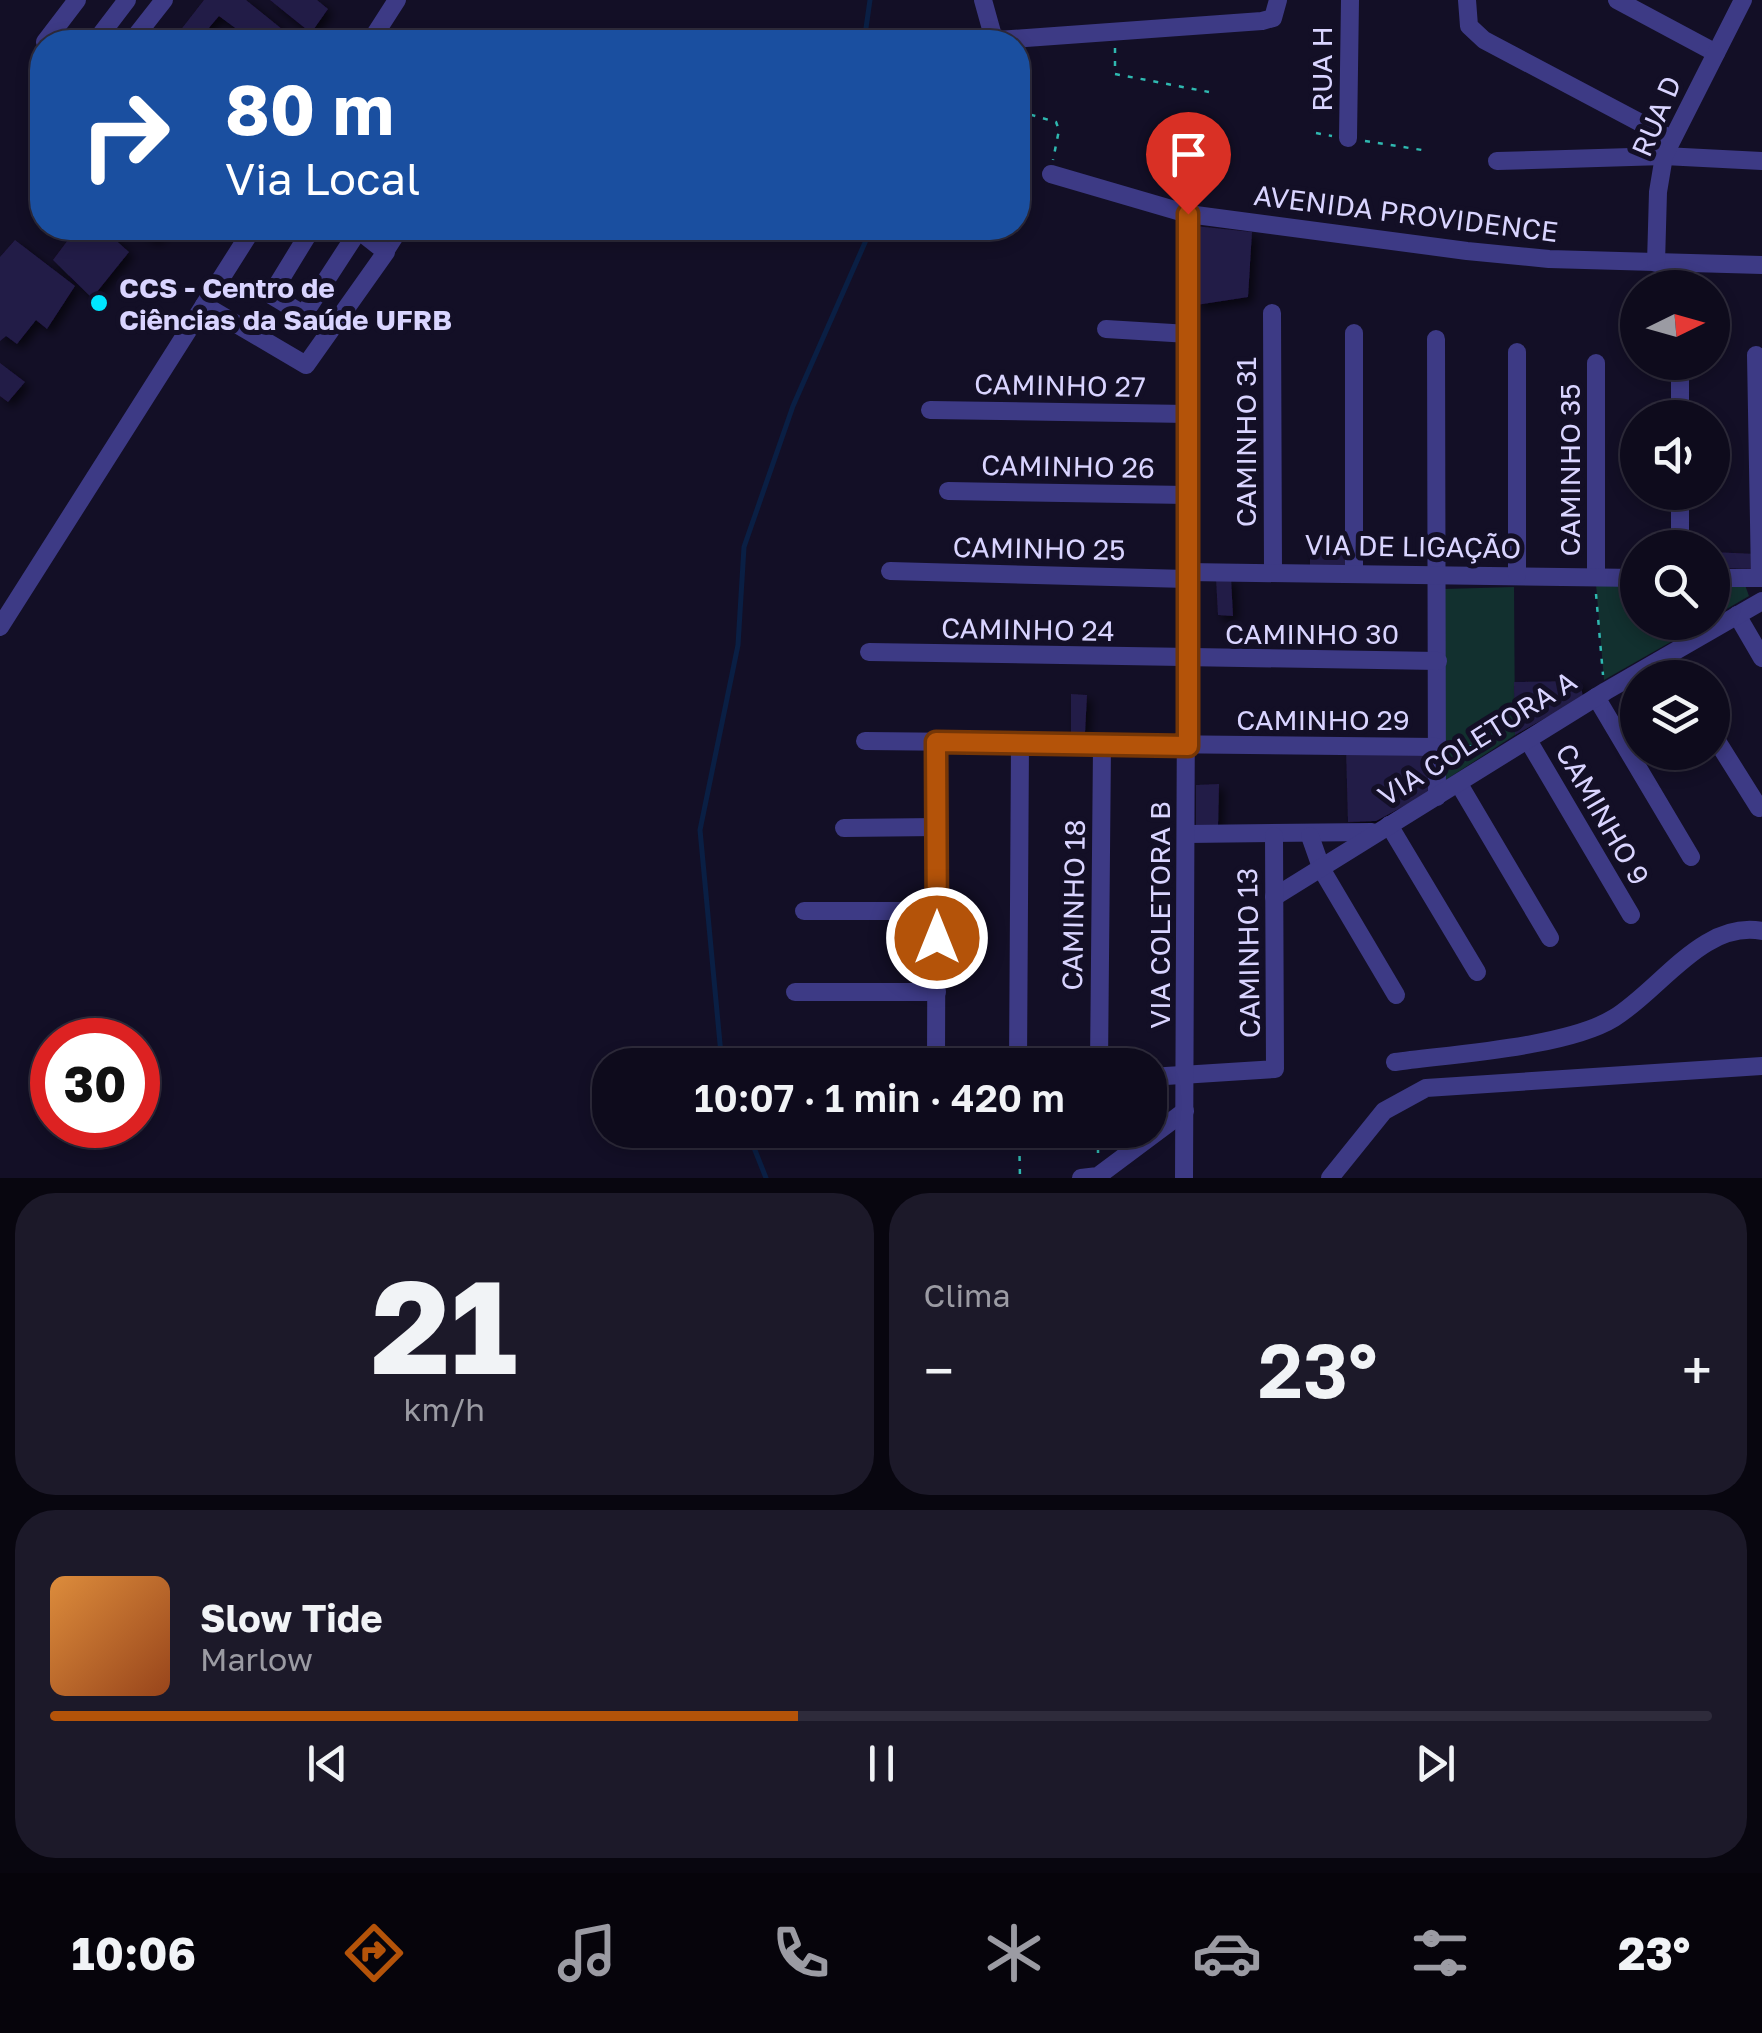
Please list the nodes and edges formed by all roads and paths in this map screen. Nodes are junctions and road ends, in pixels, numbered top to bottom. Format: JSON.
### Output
{"nodes":[{"id":1,"x":77,"y":0,"type":"edge"},
{"id":2,"x":127,"y":0,"type":"edge"},
{"id":3,"x":164,"y":0,"type":"edge"},
{"id":4,"x":397,"y":0,"type":"edge"},
{"id":5,"x":983,"y":0,"type":"edge"},
{"id":6,"x":1350,"y":0,"type":"edge"},
{"id":7,"x":1617,"y":0,"type":"edge"},
{"id":8,"x":1742,"y":0,"type":"edge"},
{"id":9,"x":1466,"y":5,"type":"edge"},
{"id":10,"x":1277,"y":7,"type":"edge"},
{"id":11,"x":54,"y":30,"type":"edge"},
{"id":12,"x":104,"y":30,"type":"edge"},
{"id":13,"x":141,"y":30,"type":"edge"},
{"id":14,"x":378,"y":30,"type":"edge"},
{"id":15,"x":992,"y":30,"type":"edge"},
{"id":16,"x":1117,"y":32,"type":"junction"},
{"id":17,"x":1030,"y":37,"type":"edge"},
{"id":18,"x":1716,"y":53,"type":"junction"},
{"id":19,"x":1210,"y":92,"type":"dead end"},
{"id":20,"x":1030,"y":114,"type":"edge"},
{"id":21,"x":1316,"y":133,"type":"dead end"},
{"id":22,"x":1348,"y":138,"type":"junction"},
{"id":23,"x":1667,"y":148,"type":"junction"},
{"id":24,"x":1422,"y":150,"type":"dead end"},
{"id":25,"x":1497,"y":161,"type":"dead end"},
{"id":26,"x":1762,"y":161,"type":"edge"},
{"id":27,"x":1050,"y":174,"type":"joint"},
{"id":28,"x":1188,"y":214,"type":"junction"},
{"id":29,"x":245,"y":240,"type":"edge"},
{"id":30,"x":305,"y":240,"type":"edge"},
{"id":31,"x":352,"y":240,"type":"edge"},
{"id":32,"x":373,"y":240,"type":"edge"},
{"id":33,"x":392,"y":240,"type":"edge"},
{"id":34,"x":386,"y":250,"type":"junction"},
{"id":35,"x":1656,"y":263,"type":"junction"},
{"id":36,"x":1762,"y":265,"type":"edge"},
{"id":37,"x":204,"y":305,"type":"junction"},
{"id":38,"x":1272,"y":313,"type":"dead end"},
{"id":39,"x":1106,"y":329,"type":"dead end"},
{"id":40,"x":1354,"y":333,"type":"dead end"},
{"id":41,"x":1189,"y":334,"type":"junction"},
{"id":42,"x":1436,"y":339,"type":"dead end"},
{"id":43,"x":1517,"y":352,"type":"dead end"},
{"id":44,"x":1756,"y":355,"type":"dead end"},
{"id":45,"x":1596,"y":363,"type":"dead end"},
{"id":46,"x":930,"y":410,"type":"dead end"},
{"id":47,"x":1188,"y":414,"type":"junction"},
{"id":48,"x":948,"y":491,"type":"dead end"},
{"id":49,"x":1188,"y":495,"type":"junction"},
{"id":50,"x":1273,"y":570,"type":"junction"},
{"id":51,"x":890,"y":572,"type":"dead end"},
{"id":52,"x":1354,"y":573,"type":"junction"},
{"id":53,"x":1517,"y":575,"type":"junction"},
{"id":54,"x":1187,"y":576,"type":"junction"},
{"id":55,"x":1437,"y":576,"type":"junction"},
{"id":56,"x":1596,"y":577,"type":"junction"},
{"id":57,"x":1620,"y":578,"type":"edge"},
{"id":58,"x":1730,"y":578,"type":"edge"},
{"id":59,"x":1761,"y":578,"type":"edge"},
{"id":60,"x":1762,"y":601,"type":"edge"},
{"id":61,"x":1737,"y":615,"type":"junction"},
{"id":62,"x":0,"y":626,"type":"edge"},
{"id":63,"x":869,"y":652,"type":"dead end"},
{"id":64,"x":1666,"y":656,"type":"junction"},
{"id":65,"x":1762,"y":658,"type":"edge"},
{"id":66,"x":1186,"y":660,"type":"junction"},
{"id":67,"x":1438,"y":660,"type":"junction"},
{"id":68,"x":1668,"y":660,"type":"edge"},
{"id":69,"x":1601,"y":694,"type":"junction"},
{"id":70,"x":1528,"y":740,"type":"junction"},
{"id":71,"x":865,"y":741,"type":"dead end"},
{"id":72,"x":936,"y":742,"type":"junction"},
{"id":73,"x":1020,"y":744,"type":"junction"},
{"id":74,"x":1102,"y":746,"type":"junction"},
{"id":75,"x":1188,"y":746,"type":"junction"},
{"id":76,"x":1486,"y":746,"type":"dead end"},
{"id":77,"x":1437,"y":747,"type":"junction"},
{"id":78,"x":1730,"y":762,"type":"edge"},
{"id":79,"x":1458,"y":784,"type":"junction"},
{"id":80,"x":1437,"y":797,"type":"junction"},
{"id":81,"x":1759,"y":808,"type":"dead end"},
{"id":82,"x":937,"y":826,"type":"junction"},
{"id":83,"x":844,"y":828,"type":"dead end"},
{"id":84,"x":1382,"y":828,"type":"junction"},
{"id":85,"x":1188,"y":834,"type":"junction"},
{"id":86,"x":1274,"y":836,"type":"junction"},
{"id":87,"x":1310,"y":836,"type":"junction"},
{"id":88,"x":1691,"y":857,"type":"dead end"},
{"id":89,"x":1322,"y":870,"type":"junction"},
{"id":90,"x":1274,"y":897,"type":"junction"},
{"id":91,"x":804,"y":911,"type":"dead end"},
{"id":92,"x":937,"y":911,"type":"junction"},
{"id":93,"x":1631,"y":916,"type":"dead end"},
{"id":94,"x":1762,"y":931,"type":"edge"},
{"id":95,"x":1550,"y":938,"type":"dead end"},
{"id":96,"x":1477,"y":972,"type":"dead end"},
{"id":97,"x":795,"y":992,"type":"dead end"},
{"id":98,"x":937,"y":992,"type":"junction"},
{"id":99,"x":1396,"y":995,"type":"dead end"},
{"id":100,"x":936,"y":1048,"type":"edge"},
{"id":101,"x":1018,"y":1048,"type":"edge"},
{"id":102,"x":1099,"y":1048,"type":"edge"},
{"id":103,"x":1395,"y":1062,"type":"dead end"},
{"id":104,"x":1762,"y":1066,"type":"edge"},
{"id":105,"x":1185,"y":1076,"type":"junction"},
{"id":106,"x":1167,"y":1077,"type":"edge"},
{"id":107,"x":1185,"y":1112,"type":"junction"},
{"id":108,"x":1019,"y":1148,"type":"edge"},
{"id":109,"x":1096,"y":1148,"type":"edge"},
{"id":110,"x":1092,"y":1177,"type":"edge"},
{"id":111,"x":1020,"y":1178,"type":"edge"},
{"id":112,"x":1184,"y":1178,"type":"edge"},
{"id":113,"x":1330,"y":1178,"type":"edge"}],
"edges":[{"from":1,"to":11,"type":"street"},
{"from":2,"to":12,"type":"street"},
{"from":3,"to":13,"type":"street"},
{"from":4,"to":14,"type":"street"},
{"from":5,"to":15,"type":"street"},
{"from":6,"to":22,"type":"street","name":"RUA H"},
{"from":7,"to":18,"type":"street"},
{"from":8,"to":18,"type":"street","name":"RUA D"},
{"from":9,"to":23,"type":"street"},
{"from":10,"to":16,"type":"street"},
{"from":16,"to":17,"type":"street"},
{"from":16,"to":19,"type":"path"},
{"from":18,"to":23,"type":"street","name":"RUA D"},
{"from":20,"to":27,"type":"path"},
{"from":21,"to":22,"type":"path"},
{"from":22,"to":24,"type":"path"},
{"from":23,"to":25,"type":"street"},
{"from":23,"to":26,"type":"street"},
{"from":23,"to":35,"type":"street","name":"RUA D"},
{"from":27,"to":28,"type":"street","name":"AVENIDA PROVIDENCE"},
{"from":28,"to":35,"type":"street","name":"AVENIDA PROVIDENCE"},
{"from":28,"to":41,"type":"street","name":"VIA COLETORA B"},
{"from":29,"to":37,"type":"street"},
{"from":30,"to":31,"type":"street"},
{"from":32,"to":34,"type":"street"},
{"from":33,"to":34,"type":"street"},
{"from":34,"to":37,"type":"street"},
{"from":35,"to":36,"type":"street","name":"AVENIDA PROVIDENCE"},
{"from":37,"to":62,"type":"street"},
{"from":38,"to":50,"type":"street","name":"CAMINHO 31"},
{"from":39,"to":41,"type":"street"},
{"from":40,"to":52,"type":"street"},
{"from":41,"to":47,"type":"street","name":"VIA COLETORA B"},
{"from":42,"to":55,"type":"street"},
{"from":43,"to":53,"type":"street"},
{"from":44,"to":59,"type":"street"},
{"from":45,"to":56,"type":"street","name":"CAMINHO 35"},
{"from":46,"to":47,"type":"street","name":"CAMINHO 27"},
{"from":47,"to":49,"type":"street","name":"VIA COLETORA B"},
{"from":48,"to":49,"type":"street","name":"CAMINHO 26"},
{"from":49,"to":54,"type":"street","name":"VIA COLETORA B"},
{"from":50,"to":52,"type":"street","name":"VIA DE LIGAÇÃO"},
{"from":50,"to":54,"type":"street","name":"VIA DE LIGAÇÃO"},
{"from":51,"to":54,"type":"street","name":"CAMINHO 25"},
{"from":52,"to":55,"type":"street","name":"VIA DE LIGAÇÃO"},
{"from":53,"to":55,"type":"street","name":"VIA DE LIGAÇÃO"},
{"from":53,"to":56,"type":"street","name":"VIA DE LIGAÇÃO"},
{"from":54,"to":66,"type":"street","name":"VIA COLETORA B"},
{"from":55,"to":67,"type":"street"},
{"from":56,"to":57,"type":"street","name":"VIA DE LIGAÇÃO"},
{"from":56,"to":69,"type":"path"},
{"from":58,"to":59,"type":"street"},
{"from":60,"to":61,"type":"street","name":"VIA COLETORA A"},
{"from":61,"to":64,"type":"street","name":"VIA COLETORA A"},
{"from":61,"to":65,"type":"street"},
{"from":63,"to":66,"type":"street","name":"CAMINHO 24"},
{"from":64,"to":68,"type":"street"},
{"from":64,"to":69,"type":"street","name":"VIA COLETORA A"},
{"from":66,"to":67,"type":"street","name":"CAMINHO 30"},
{"from":66,"to":75,"type":"street","name":"VIA COLETORA B"},
{"from":67,"to":77,"type":"street"},
{"from":69,"to":70,"type":"street","name":"VIA COLETORA A"},
{"from":69,"to":88,"type":"street"},
{"from":70,"to":79,"type":"street","name":"VIA COLETORA A"},
{"from":70,"to":93,"type":"street","name":"CAMINHO 9"},
{"from":71,"to":72,"type":"street","name":"CAMINHO 29"},
{"from":72,"to":73,"type":"street","name":"CAMINHO 29"},
{"from":72,"to":82,"type":"street"},
{"from":73,"to":74,"type":"street","name":"CAMINHO 29"},
{"from":73,"to":101,"type":"street"},
{"from":74,"to":75,"type":"street","name":"CAMINHO 29"},
{"from":74,"to":102,"type":"street","name":"CAMINHO 18"},
{"from":75,"to":77,"type":"street","name":"CAMINHO 29"},
{"from":75,"to":85,"type":"street","name":"VIA COLETORA B"},
{"from":76,"to":77,"type":"path","name":"CAMINHO 29"},
{"from":77,"to":80,"type":"street"},
{"from":78,"to":81,"type":"street"},
{"from":79,"to":80,"type":"street","name":"VIA COLETORA A"},
{"from":79,"to":95,"type":"street"},
{"from":80,"to":84,"type":"street","name":"VIA COLETORA A"},
{"from":82,"to":83,"type":"street"},
{"from":82,"to":92,"type":"street"},
{"from":84,"to":87,"type":"street","name":"VIA COLETORA A"},
{"from":84,"to":89,"type":"street","name":"VIA COLETORA A"},
{"from":84,"to":96,"type":"street"},
{"from":85,"to":86,"type":"street","name":"VIA COLETORA A"},
{"from":85,"to":105,"type":"street","name":"VIA COLETORA B"},
{"from":86,"to":87,"type":"street","name":"VIA COLETORA A"},
{"from":86,"to":90,"type":"street","name":"CAMINHO 13"},
{"from":87,"to":89,"type":"street"},
{"from":89,"to":90,"type":"street","name":"VIA COLETORA A"},
{"from":89,"to":99,"type":"street"},
{"from":90,"to":105,"type":"street","name":"CAMINHO 13"},
{"from":91,"to":92,"type":"street"},
{"from":92,"to":98,"type":"street"},
{"from":94,"to":103,"type":"street"},
{"from":97,"to":98,"type":"street"},
{"from":98,"to":100,"type":"street"},
{"from":104,"to":113,"type":"street"},
{"from":105,"to":106,"type":"street"},
{"from":105,"to":107,"type":"street","name":"VIA COLETORA B"},
{"from":107,"to":110,"type":"street"},
{"from":107,"to":112,"type":"street","name":"VIA COLETORA B"},
{"from":108,"to":111,"type":"path"},
{"from":109,"to":110,"type":"path"}]}
